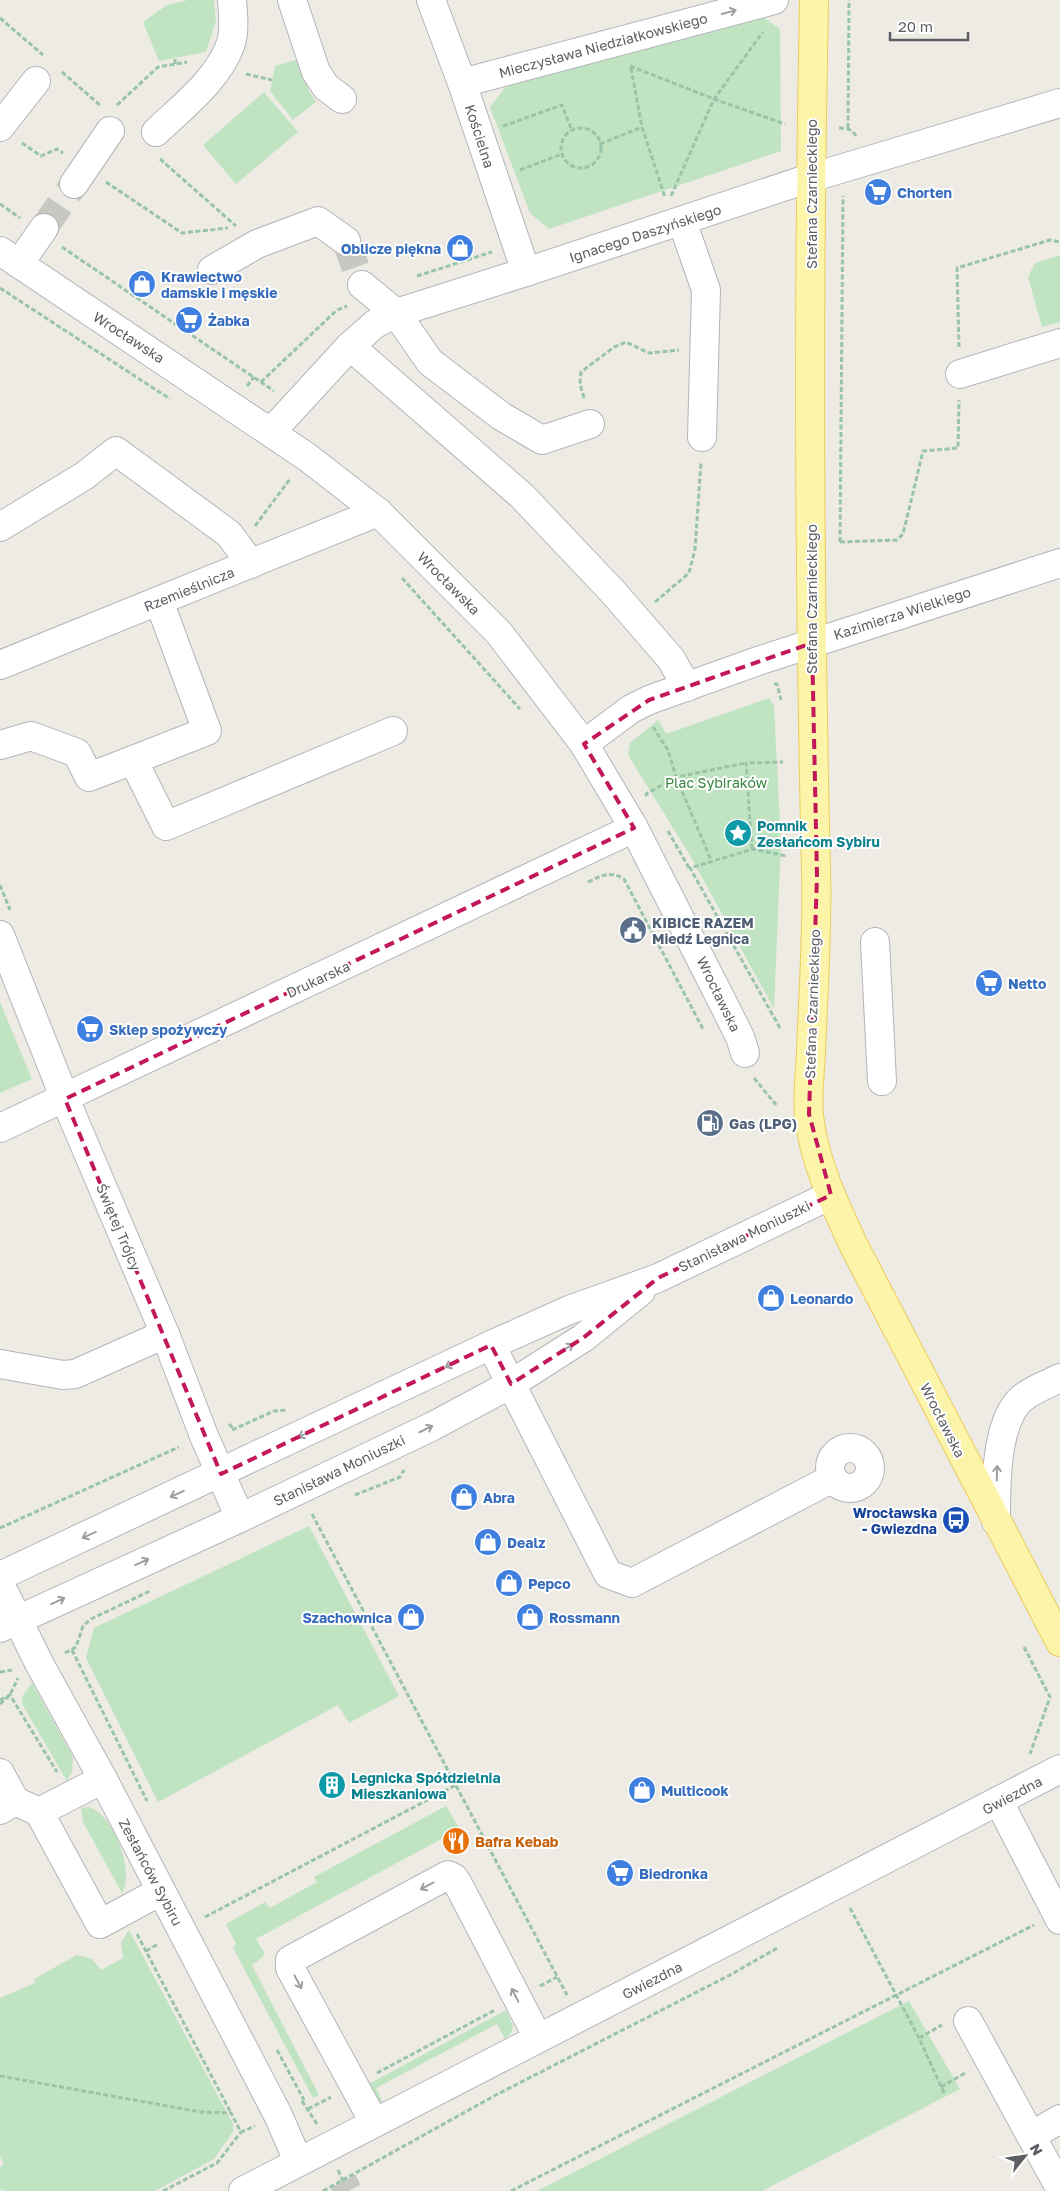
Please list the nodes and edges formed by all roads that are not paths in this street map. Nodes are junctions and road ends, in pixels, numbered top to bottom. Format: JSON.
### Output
{"nodes":[{"id":1,"x":232,"y":0,"type":"edge"},
{"id":2,"x":292,"y":0,"type":"edge"},
{"id":3,"x":431,"y":0,"type":"edge"},
{"id":4,"x":814,"y":0,"type":"edge"},
{"id":5,"x":771,"y":12,"type":"edge"},
{"id":6,"x":36,"y":81,"type":"dead end"},
{"id":7,"x":462,"y":82,"type":"junction"},
{"id":8,"x":342,"y":99,"type":"dead end"},
{"id":9,"x":1060,"y":103,"type":"edge"},
{"id":10,"x":0,"y":127,"type":"edge"},
{"id":11,"x":110,"y":131,"type":"dead end"},
{"id":12,"x":156,"y":132,"type":"dead end"},
{"id":13,"x":80,"y":176,"type":"tunnel mouth"},
{"id":14,"x":810,"y":178,"type":"junction"},
{"id":15,"x":682,"y":221,"type":"junction"},
{"id":16,"x":43,"y":230,"type":"tunnel mouth"},
{"id":17,"x":346,"y":241,"type":"tunnel mouth"},
{"id":18,"x":6,"y":257,"type":"edge"},
{"id":19,"x":212,"y":270,"type":"dead end"},
{"id":20,"x":526,"y":272,"type":"junction"},
{"id":21,"x":362,"y":285,"type":"tunnel mouth"},
{"id":22,"x":396,"y":313,"type":"junction"},
{"id":23,"x":1060,"y":343,"type":"edge"},
{"id":24,"x":350,"y":346,"type":"junction"},
{"id":25,"x":960,"y":374,"type":"road end"},
{"id":26,"x":590,"y":424,"type":"road end"},
{"id":27,"x":272,"y":432,"type":"junction"},
{"id":28,"x":702,"y":437,"type":"road end"},
{"id":29,"x":378,"y":512,"type":"junction"},
{"id":30,"x":0,"y":527,"type":"edge"},
{"id":31,"x":1060,"y":563,"type":"edge"},
{"id":32,"x":251,"y":564,"type":"junction"},
{"id":33,"x":159,"y":601,"type":"junction"},
{"id":34,"x":812,"y":643,"type":"junction"},
{"id":35,"x":2,"y":660,"type":"edge"},
{"id":36,"x":686,"y":686,"type":"junction"},
{"id":37,"x":393,"y":731,"type":"dead end"},
{"id":38,"x":584,"y":744,"type":"junction"},
{"id":39,"x":0,"y":745,"type":"edge"},
{"id":40,"x":133,"y":760,"type":"junction"},
{"id":41,"x":634,"y":828,"type":"junction"},
{"id":42,"x":0,"y":935,"type":"edge"},
{"id":43,"x":875,"y":942,"type":"dead end"},
{"id":44,"x":745,"y":1053,"type":"road end"},
{"id":45,"x":882,"y":1080,"type":"dead end"},
{"id":46,"x":65,"y":1099,"type":"junction"},
{"id":47,"x":0,"y":1128,"type":"edge"},
{"id":48,"x":831,"y":1195,"type":"junction"},
{"id":49,"x":658,"y":1278,"type":"junction"},
{"id":50,"x":165,"y":1334,"type":"junction"},
{"id":51,"x":491,"y":1346,"type":"junction"},
{"id":52,"x":0,"y":1364,"type":"edge"},
{"id":53,"x":1060,"y":1378,"type":"edge"},
{"id":54,"x":511,"y":1384,"type":"junction"},
{"id":55,"x":221,"y":1474,"type":"junction"},
{"id":56,"x":833,"y":1478,"type":"dead end"},
{"id":57,"x":240,"y":1518,"type":"junction"},
{"id":58,"x":996,"y":1521,"type":"junction"},
{"id":59,"x":0,"y":1576,"type":"edge"},
{"id":60,"x":0,"y":1584,"type":"edge"},
{"id":61,"x":9,"y":1624,"type":"edge"},
{"id":62,"x":1060,"y":1642,"type":"edge"},
{"id":63,"x":0,"y":1773,"type":"edge"},
{"id":64,"x":1051,"y":1773,"type":"edge"},
{"id":65,"x":103,"y":1779,"type":"junction"},
{"id":66,"x":999,"y":1802,"type":"junction"},
{"id":67,"x":18,"y":1808,"type":"edge"},
{"id":68,"x":161,"y":1891,"type":"junction"},
{"id":69,"x":1058,"y":1917,"type":"edge"},
{"id":70,"x":968,"y":2021,"type":"dead end"},
{"id":71,"x":538,"y":2038,"type":"junction"},
{"id":72,"x":1060,"y":2120,"type":"edge"},
{"id":73,"x":374,"y":2122,"type":"junction"},
{"id":74,"x":1032,"y":2136,"type":"junction"},
{"id":75,"x":298,"y":2161,"type":"junction"},
{"id":76,"x":1060,"y":2188,"type":"edge"},
{"id":77,"x":243,"y":2191,"type":"edge"}],
"edges":[{"from":1,"to":12,"type":"street"},
{"from":2,"to":8,"type":"street"},
{"from":3,"to":7,"type":"street","name":"Kościelna"},
{"from":4,"to":14,"type":"main road","name":"Stefana Czarnieckiego"},
{"from":7,"to":5,"type":"street","name":"Mieczysława Niedziałkowskiego","one_way":true},
{"from":6,"to":10,"type":"street"},
{"from":7,"to":20,"type":"street","name":"Kościelna"},
{"from":9,"to":14,"type":"street","name":"Ignacego Daszyńskiego"},
{"from":11,"to":13,"type":"street"},
{"from":14,"to":15,"type":"street","name":"Ignacego Daszyńskiego"},
{"from":14,"to":34,"type":"main road","name":"Stefana Czarnieckiego"},
{"from":15,"to":20,"type":"street","name":"Ignacego Daszyńskiego"},
{"from":15,"to":28,"type":"street"},
{"from":16,"to":18,"type":"street"},
{"from":17,"to":19,"type":"street"},
{"from":18,"to":27,"type":"street","name":"Wrocławska"},
{"from":20,"to":22,"type":"street","name":"Ignacego Daszyńskiego"},
{"from":21,"to":22,"type":"street"},
{"from":22,"to":24,"type":"street","name":"Ignacego Daszyńskiego"},
{"from":22,"to":26,"type":"street"},
{"from":23,"to":25,"type":"street"},
{"from":24,"to":27,"type":"street","name":"Ignacego Daszyńskiego"},
{"from":24,"to":36,"type":"street"},
{"from":27,"to":29,"type":"street","name":"Wrocławska"},
{"from":29,"to":32,"type":"street","name":"Rzemieślnicza"},
{"from":29,"to":38,"type":"street","name":"Wrocławska"},
{"from":30,"to":32,"type":"street"},
{"from":31,"to":34,"type":"street","name":"Kazimierza Wielkiego"},
{"from":32,"to":33,"type":"street","name":"Rzemieślnicza"},
{"from":33,"to":35,"type":"street","name":"Rzemieślnicza"},
{"from":33,"to":40,"type":"street"},
{"from":34,"to":36,"type":"street","name":"Kazimierza Wielkiego"},
{"from":34,"to":48,"type":"main road","name":"Stefana Czarnieckiego"},
{"from":36,"to":38,"type":"street","name":"Kazimierza Wielkiego"},
{"from":37,"to":40,"type":"street"},
{"from":38,"to":41,"type":"street","name":"Wrocławska"},
{"from":39,"to":40,"type":"street"},
{"from":41,"to":44,"type":"street","name":"Wrocławska"},
{"from":41,"to":46,"type":"street","name":"Drukarska"},
{"from":42,"to":46,"type":"street","name":"Świętej Trójcy"},
{"from":43,"to":45,"type":"street"},
{"from":46,"to":47,"type":"street","name":"Drukarska"},
{"from":46,"to":50,"type":"street","name":"Świętej Trójcy"},
{"from":48,"to":49,"type":"street","name":"Stanisława Moniuszki"},
{"from":48,"to":58,"type":"main road","name":"Wrocławska"},
{"from":49,"to":51,"type":"street","name":"Stanisława Moniuszki"},
{"from":54,"to":49,"type":"street","name":"Stanisława Moniuszki","one_way":true},
{"from":50,"to":52,"type":"street"},
{"from":50,"to":55,"type":"street","name":"Świętej Trójcy"},
{"from":51,"to":54,"type":"street"},
{"from":51,"to":55,"type":"street","name":"Stanisława Moniuszki","one_way":true},
{"from":58,"to":53,"type":"street","one_way":true},
{"from":54,"to":56,"type":"street"},
{"from":57,"to":54,"type":"street","name":"Stanisława Moniuszki","one_way":true},
{"from":55,"to":57,"type":"street","name":"Świętej Trójcy"},
{"from":55,"to":59,"type":"street","name":"Stanisława Moniuszki","one_way":true},
{"from":61,"to":57,"type":"street","name":"Stanisława Moniuszki","one_way":true},
{"from":58,"to":62,"type":"main road","name":"Wrocławska"},
{"from":60,"to":61,"type":"street","name":"Zesłańców Sybiru"},
{"from":61,"to":65,"type":"street","name":"Zesłańców Sybiru"},
{"from":63,"to":67,"type":"street"},
{"from":64,"to":66,"type":"street","name":"Gwiezdna"},
{"from":65,"to":67,"type":"street"},
{"from":65,"to":68,"type":"street","name":"Zesłańców Sybiru"},
{"from":66,"to":69,"type":"street"},
{"from":66,"to":71,"type":"street","name":"Gwiezdna"},
{"from":67,"to":68,"type":"street"},
{"from":68,"to":75,"type":"street","name":"Zesłańców Sybiru"},
{"from":70,"to":74,"type":"street"},
{"from":71,"to":73,"type":"street","name":"Gwiezdna"},
{"from":71,"to":73,"type":"street","one_way":true},
{"from":72,"to":74,"type":"street"},
{"from":73,"to":75,"type":"street","name":"Gwiezdna"},
{"from":74,"to":76,"type":"street"},
{"from":75,"to":77,"type":"street","name":"Gwiezdna"}]}
